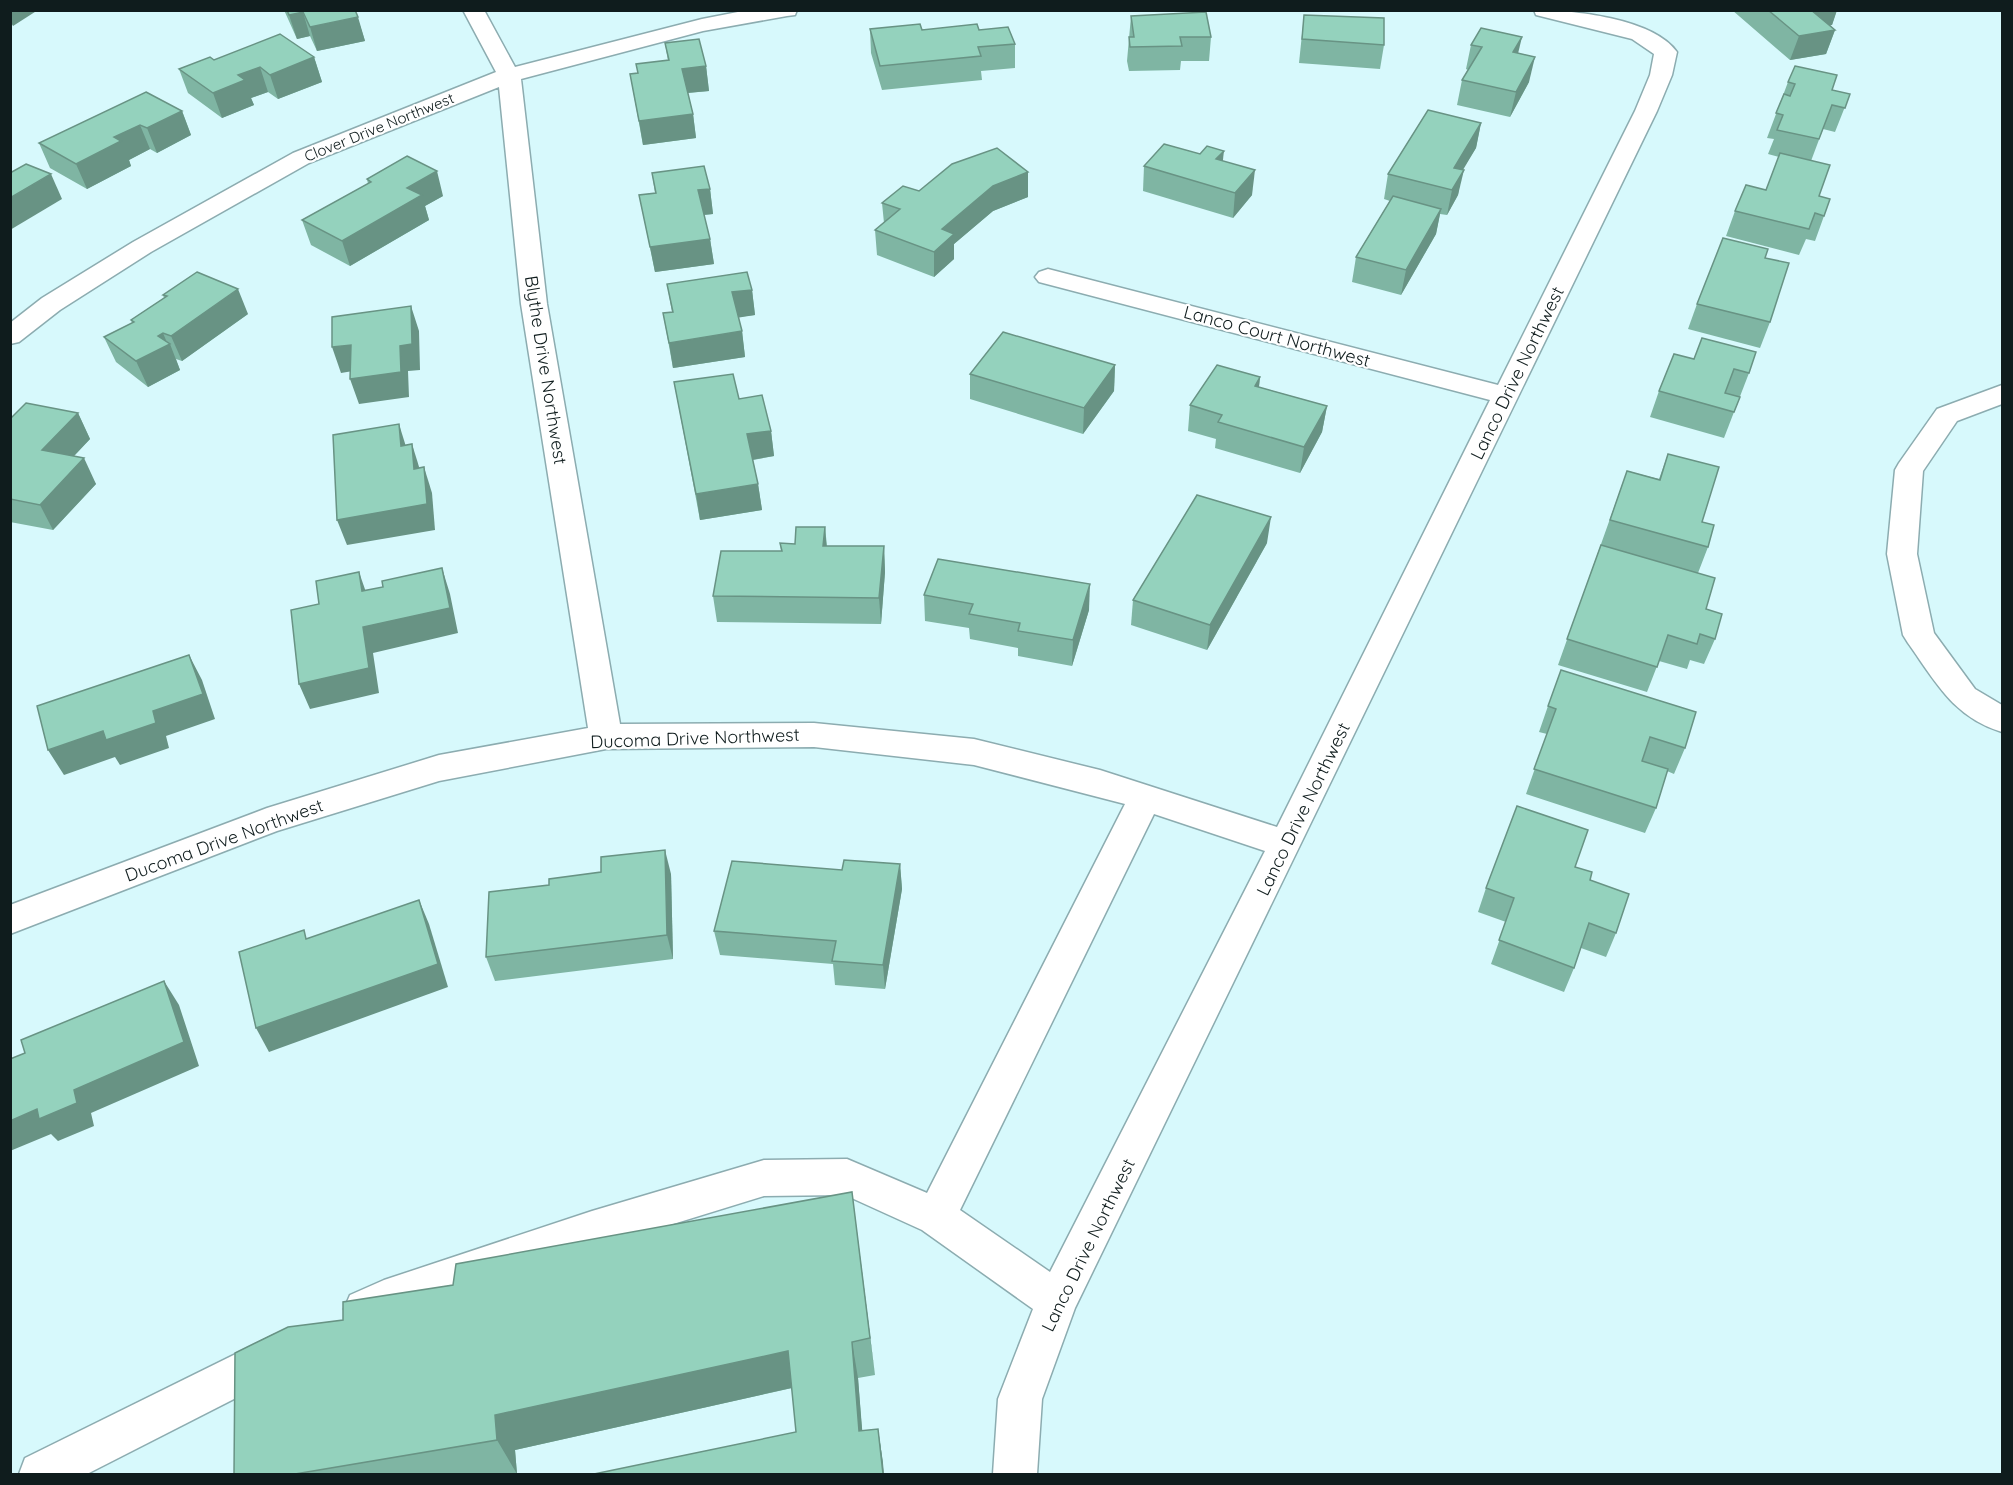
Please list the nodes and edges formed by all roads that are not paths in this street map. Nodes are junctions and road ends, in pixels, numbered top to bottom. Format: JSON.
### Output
{"nodes":[{"id":1,"x":473,"y":10,"type":"edge"},
{"id":2,"x":788,"y":10,"type":"edge"},
{"id":3,"x":1544,"y":10,"type":"edge"},
{"id":4,"x":509,"y":75,"type":"junction"},
{"id":5,"x":1048,"y":277,"type":"dead end"},
{"id":6,"x":10,"y":336,"type":"edge"},
{"id":7,"x":2002,"y":394,"type":"edge"},
{"id":8,"x":1505,"y":395,"type":"junction"},
{"id":9,"x":2002,"y":720,"type":"edge"},
{"id":10,"x":606,"y":737,"type":"junction"},
{"id":11,"x":1145,"y":798,"type":"junction"},
{"id":12,"x":1286,"y":844,"type":"junction"},
{"id":13,"x":10,"y":920,"type":"edge"},
{"id":14,"x":936,"y":1217,"type":"junction"},
{"id":15,"x":1058,"y":1301,"type":"junction"},
{"id":16,"x":41,"y":1474,"type":"edge"},
{"id":17,"x":1016,"y":1474,"type":"edge"}],
"edges":[{"from":1,"to":4,"type":"street","name":"Blythe Drive Northwest"},
{"from":2,"to":4,"type":"street","name":"Clover Drive Northwest"},
{"from":3,"to":8,"type":"street","name":"Lanco Drive Northwest"},
{"from":4,"to":6,"type":"street","name":"Clover Drive Northwest"},
{"from":4,"to":10,"type":"street","name":"Blythe Drive Northwest"},
{"from":5,"to":8,"type":"street","name":"Lanco Court Northwest"},
{"from":7,"to":9,"type":"street"},
{"from":8,"to":12,"type":"street","name":"Lanco Drive Northwest"},
{"from":10,"to":11,"type":"street","name":"Ducoma Drive Northwest"},
{"from":10,"to":13,"type":"street","name":"Ducoma Drive Northwest"},
{"from":11,"to":12,"type":"street","name":"Ducoma Drive Northwest"},
{"from":11,"to":14,"type":"street"},
{"from":12,"to":15,"type":"street","name":"Lanco Drive Northwest"},
{"from":14,"to":15,"type":"street"},
{"from":14,"to":16,"type":"street"},
{"from":15,"to":17,"type":"street","name":"Lanco Drive Northwest"}]}
